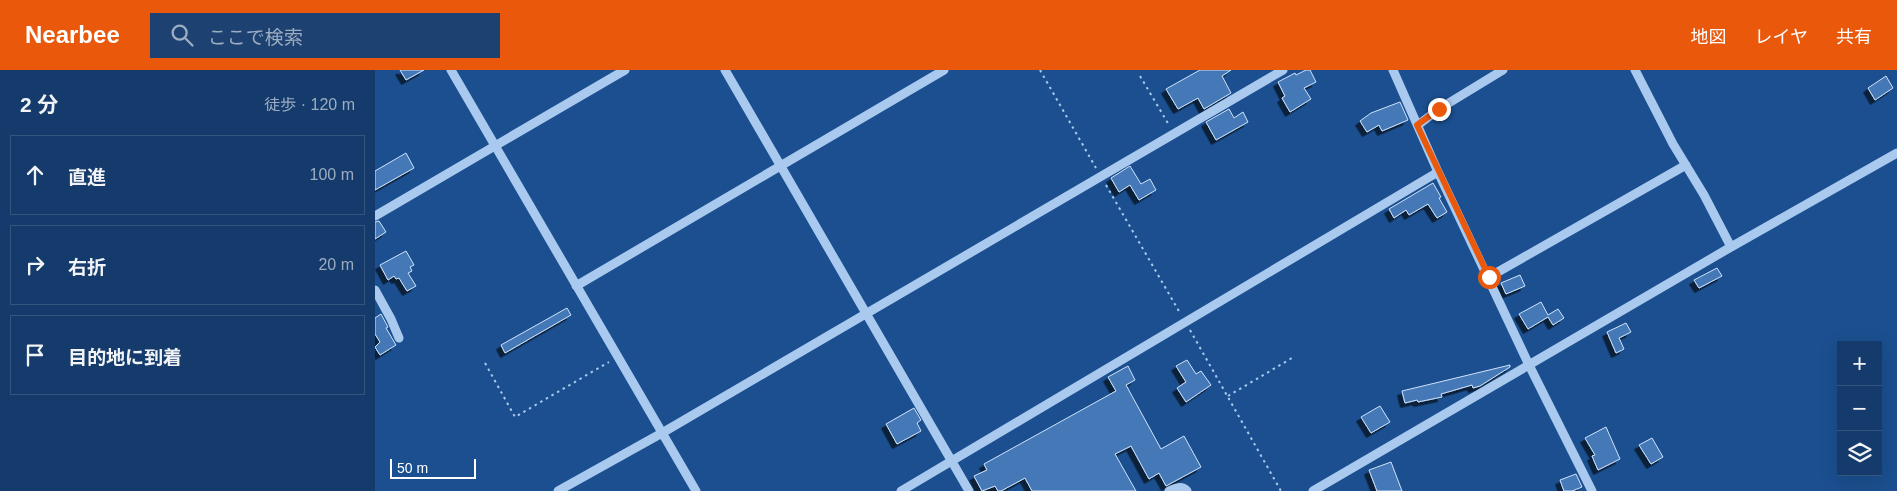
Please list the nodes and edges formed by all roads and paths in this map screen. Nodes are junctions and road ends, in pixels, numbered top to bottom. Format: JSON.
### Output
{"nodes":[{"id":1,"x":451,"y":70,"type":"edge"},
{"id":2,"x":625,"y":70,"type":"edge"},
{"id":3,"x":725,"y":70,"type":"edge"},
{"id":4,"x":944,"y":70,"type":"edge"},
{"id":5,"x":1040,"y":70,"type":"edge"},
{"id":6,"x":1283,"y":70,"type":"edge"},
{"id":7,"x":1393,"y":70,"type":"edge"},
{"id":8,"x":1503,"y":70,"type":"edge"},
{"id":9,"x":1635,"y":70,"type":"edge"},
{"id":10,"x":1140,"y":76,"type":"dead end"},
{"id":11,"x":1417,"y":125,"type":"junction"},
{"id":12,"x":1174,"y":134,"type":"junction"},
{"id":13,"x":495,"y":146,"type":"junction"},
{"id":14,"x":1897,"y":153,"type":"edge"},
{"id":15,"x":1685,"y":165,"type":"junction"},
{"id":16,"x":781,"y":166,"type":"junction"},
{"id":17,"x":1438,"y":172,"type":"junction"},
{"id":18,"x":1101,"y":176,"type":"junction"},
{"id":19,"x":375,"y":216,"type":"edge"},
{"id":20,"x":1731,"y":247,"type":"junction"},
{"id":21,"x":1489,"y":277,"type":"junction"},
{"id":22,"x":577,"y":286,"type":"junction"},
{"id":23,"x":375,"y":290,"type":"edge"},
{"id":24,"x":866,"y":313,"type":"junction"},
{"id":25,"x":1186,"y":323,"type":"junction"},
{"id":26,"x":399,"y":338,"type":"dead end"},
{"id":27,"x":618,"y":358,"type":"junction"},
{"id":28,"x":1292,"y":358,"type":"dead end"},
{"id":29,"x":485,"y":363,"type":"dead end"},
{"id":30,"x":1529,"y":365,"type":"junction"},
{"id":31,"x":1228,"y":396,"type":"junction"},
{"id":32,"x":662,"y":433,"type":"junction"},
{"id":33,"x":953,"y":462,"type":"junction"},
{"id":34,"x":558,"y":491,"type":"edge"},
{"id":35,"x":696,"y":491,"type":"edge"},
{"id":36,"x":901,"y":491,"type":"edge"},
{"id":37,"x":969,"y":491,"type":"edge"},
{"id":38,"x":1169,"y":491,"type":"edge"},
{"id":39,"x":1187,"y":491,"type":"edge"},
{"id":40,"x":1281,"y":491,"type":"edge"},
{"id":41,"x":1313,"y":491,"type":"edge"},
{"id":42,"x":1592,"y":491,"type":"edge"}],
"edges":[{"from":1,"to":13,"type":"street"},
{"from":2,"to":13,"type":"street"},
{"from":3,"to":16,"type":"street"},
{"from":4,"to":16,"type":"street"},
{"from":5,"to":18,"type":"path"},
{"from":6,"to":12,"type":"street"},
{"from":7,"to":11,"type":"street"},
{"from":8,"to":11,"type":"street"},
{"from":9,"to":15,"type":"street"},
{"from":10,"to":12,"type":"path"},
{"from":11,"to":17,"type":"street"},
{"from":12,"to":18,"type":"street"},
{"from":13,"to":19,"type":"street"},
{"from":13,"to":22,"type":"street"},
{"from":14,"to":20,"type":"street"},
{"from":15,"to":20,"type":"street"},
{"from":15,"to":21,"type":"street"},
{"from":16,"to":22,"type":"street"},
{"from":16,"to":24,"type":"street"},
{"from":17,"to":21,"type":"street"},
{"from":17,"to":25,"type":"street"},
{"from":18,"to":24,"type":"street"},
{"from":18,"to":25,"type":"path"},
{"from":20,"to":30,"type":"street"},
{"from":21,"to":30,"type":"street"},
{"from":22,"to":27,"type":"street"},
{"from":23,"to":26,"type":"street"},
{"from":24,"to":32,"type":"street"},
{"from":24,"to":33,"type":"street"},
{"from":25,"to":31,"type":"path"},
{"from":25,"to":33,"type":"street"},
{"from":27,"to":29,"type":"path"},
{"from":27,"to":32,"type":"street"},
{"from":28,"to":31,"type":"path"},
{"from":30,"to":41,"type":"street"},
{"from":30,"to":42,"type":"street"},
{"from":31,"to":40,"type":"path"},
{"from":32,"to":34,"type":"street"},
{"from":32,"to":35,"type":"street"},
{"from":33,"to":36,"type":"street"},
{"from":33,"to":37,"type":"street"},
{"from":38,"to":39,"type":"street"}]}
